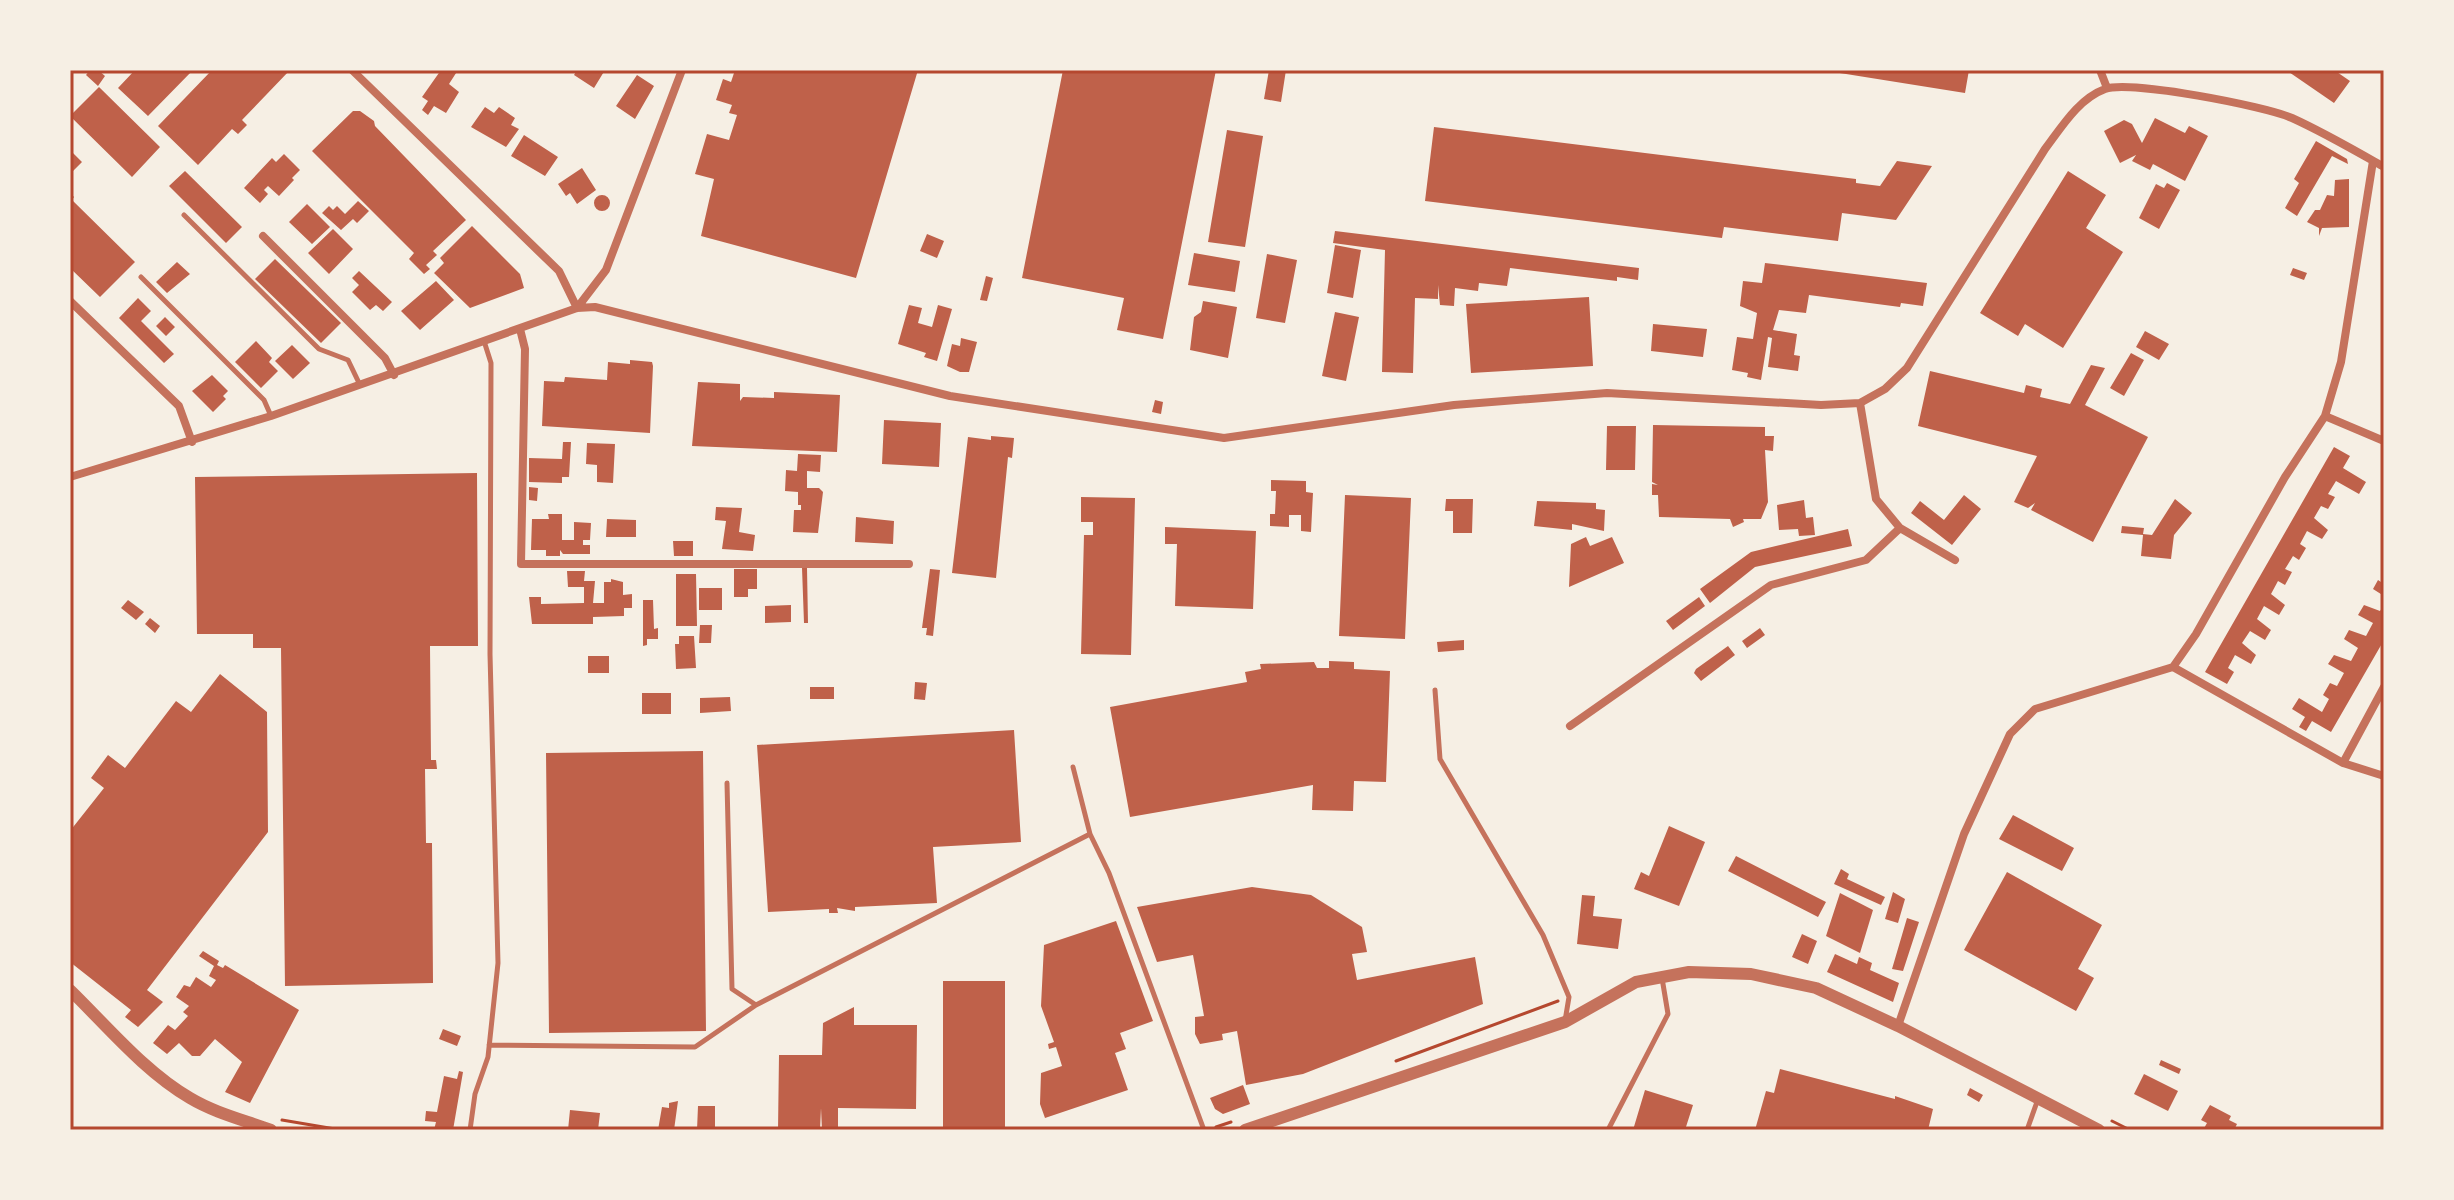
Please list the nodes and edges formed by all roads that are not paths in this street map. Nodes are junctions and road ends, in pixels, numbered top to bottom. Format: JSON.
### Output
{"nodes":[{"id":1,"x":352,"y":70,"type":"edge"},
{"id":2,"x":682,"y":70,"type":"edge"},
{"id":3,"x":2100,"y":70,"type":"edge"},
{"id":4,"x":2107,"y":88,"type":"junction"},
{"id":5,"x":2373,"y":161,"type":"junction"},
{"id":6,"x":2384,"y":167,"type":"edge"},
{"id":7,"x":184,"y":215,"type":"dead end"},
{"id":8,"x":263,"y":236,"type":"dead end"},
{"id":9,"x":141,"y":277,"type":"dead end"},
{"id":10,"x":70,"y":301,"type":"edge"},
{"id":11,"x":577,"y":308,"type":"junction"},
{"id":12,"x":520,"y":329,"type":"junction"},
{"id":13,"x":484,"y":341,"type":"junction"},
{"id":14,"x":394,"y":375,"type":"junction"},
{"id":15,"x":360,"y":385,"type":"junction"},
{"id":16,"x":1860,"y":403,"type":"junction"},
{"id":17,"x":271,"y":416,"type":"junction"},
{"id":18,"x":2325,"y":416,"type":"junction"},
{"id":19,"x":2384,"y":441,"type":"edge"},
{"id":20,"x":192,"y":442,"type":"junction"},
{"id":21,"x":70,"y":477,"type":"edge"},
{"id":22,"x":1900,"y":528,"type":"junction"},
{"id":23,"x":1955,"y":560,"type":"dead end"},
{"id":24,"x":909,"y":564,"type":"dead end"},
{"id":25,"x":2173,"y":667,"type":"junction"},
{"id":26,"x":2384,"y":687,"type":"edge"},
{"id":27,"x":1435,"y":690,"type":"dead end"},
{"id":28,"x":1570,"y":726,"type":"dead end"},
{"id":29,"x":2343,"y":763,"type":"junction"},
{"id":30,"x":1073,"y":767,"type":"dead end"},
{"id":31,"x":2384,"y":776,"type":"edge"},
{"id":32,"x":727,"y":783,"type":"dead end"},
{"id":33,"x":1090,"y":834,"type":"junction"},
{"id":34,"x":1662,"y":977,"type":"junction"},
{"id":35,"x":70,"y":990,"type":"edge"},
{"id":36,"x":756,"y":1005,"type":"junction"},
{"id":37,"x":1565,"y":1022,"type":"junction"},
{"id":38,"x":1898,"y":1026,"type":"junction"},
{"id":39,"x":489,"y":1045,"type":"junction"},
{"id":40,"x":2038,"y":1099,"type":"junction"},
{"id":41,"x":271,"y":1124,"type":"edge"},
{"id":42,"x":1241,"y":1125,"type":"edge"},
{"id":43,"x":470,"y":1130,"type":"edge"},
{"id":44,"x":1206,"y":1130,"type":"edge"},
{"id":45,"x":1608,"y":1130,"type":"edge"},
{"id":46,"x":2027,"y":1130,"type":"edge"},
{"id":47,"x":2099,"y":1130,"type":"edge"}],
"edges":[{"from":1,"to":11,"type":"street"},
{"from":2,"to":11,"type":"street"},
{"from":3,"to":4,"type":"street"},
{"from":4,"to":5,"type":"street"},
{"from":4,"to":16,"type":"street"},
{"from":5,"to":6,"type":"street"},
{"from":5,"to":18,"type":"street"},
{"from":7,"to":15,"type":"lane"},
{"from":8,"to":14,"type":"street"},
{"from":9,"to":17,"type":"lane"},
{"from":10,"to":20,"type":"street"},
{"from":11,"to":12,"type":"street"},
{"from":11,"to":16,"type":"street"},
{"from":12,"to":13,"type":"street"},
{"from":12,"to":24,"type":"street"},
{"from":13,"to":14,"type":"street"},
{"from":13,"to":39,"type":"lane"},
{"from":14,"to":15,"type":"street"},
{"from":15,"to":17,"type":"street"},
{"from":16,"to":22,"type":"street"},
{"from":17,"to":20,"type":"street"},
{"from":18,"to":19,"type":"street"},
{"from":18,"to":25,"type":"street"},
{"from":20,"to":21,"type":"street"},
{"from":22,"to":23,"type":"street"},
{"from":22,"to":28,"type":"street"},
{"from":25,"to":29,"type":"street"},
{"from":25,"to":38,"type":"street"},
{"from":26,"to":29,"type":"street"},
{"from":27,"to":37,"type":"lane"},
{"from":29,"to":31,"type":"street"},
{"from":30,"to":33,"type":"lane"},
{"from":32,"to":36,"type":"lane"},
{"from":33,"to":36,"type":"lane"},
{"from":33,"to":44,"type":"lane"},
{"from":34,"to":37,"type":"street"},
{"from":34,"to":38,"type":"street"},
{"from":34,"to":45,"type":"lane"},
{"from":35,"to":41,"type":"street"},
{"from":36,"to":39,"type":"lane"},
{"from":37,"to":42,"type":"street"},
{"from":38,"to":40,"type":"street"},
{"from":39,"to":43,"type":"lane"},
{"from":40,"to":46,"type":"lane"},
{"from":40,"to":47,"type":"street"}]}
